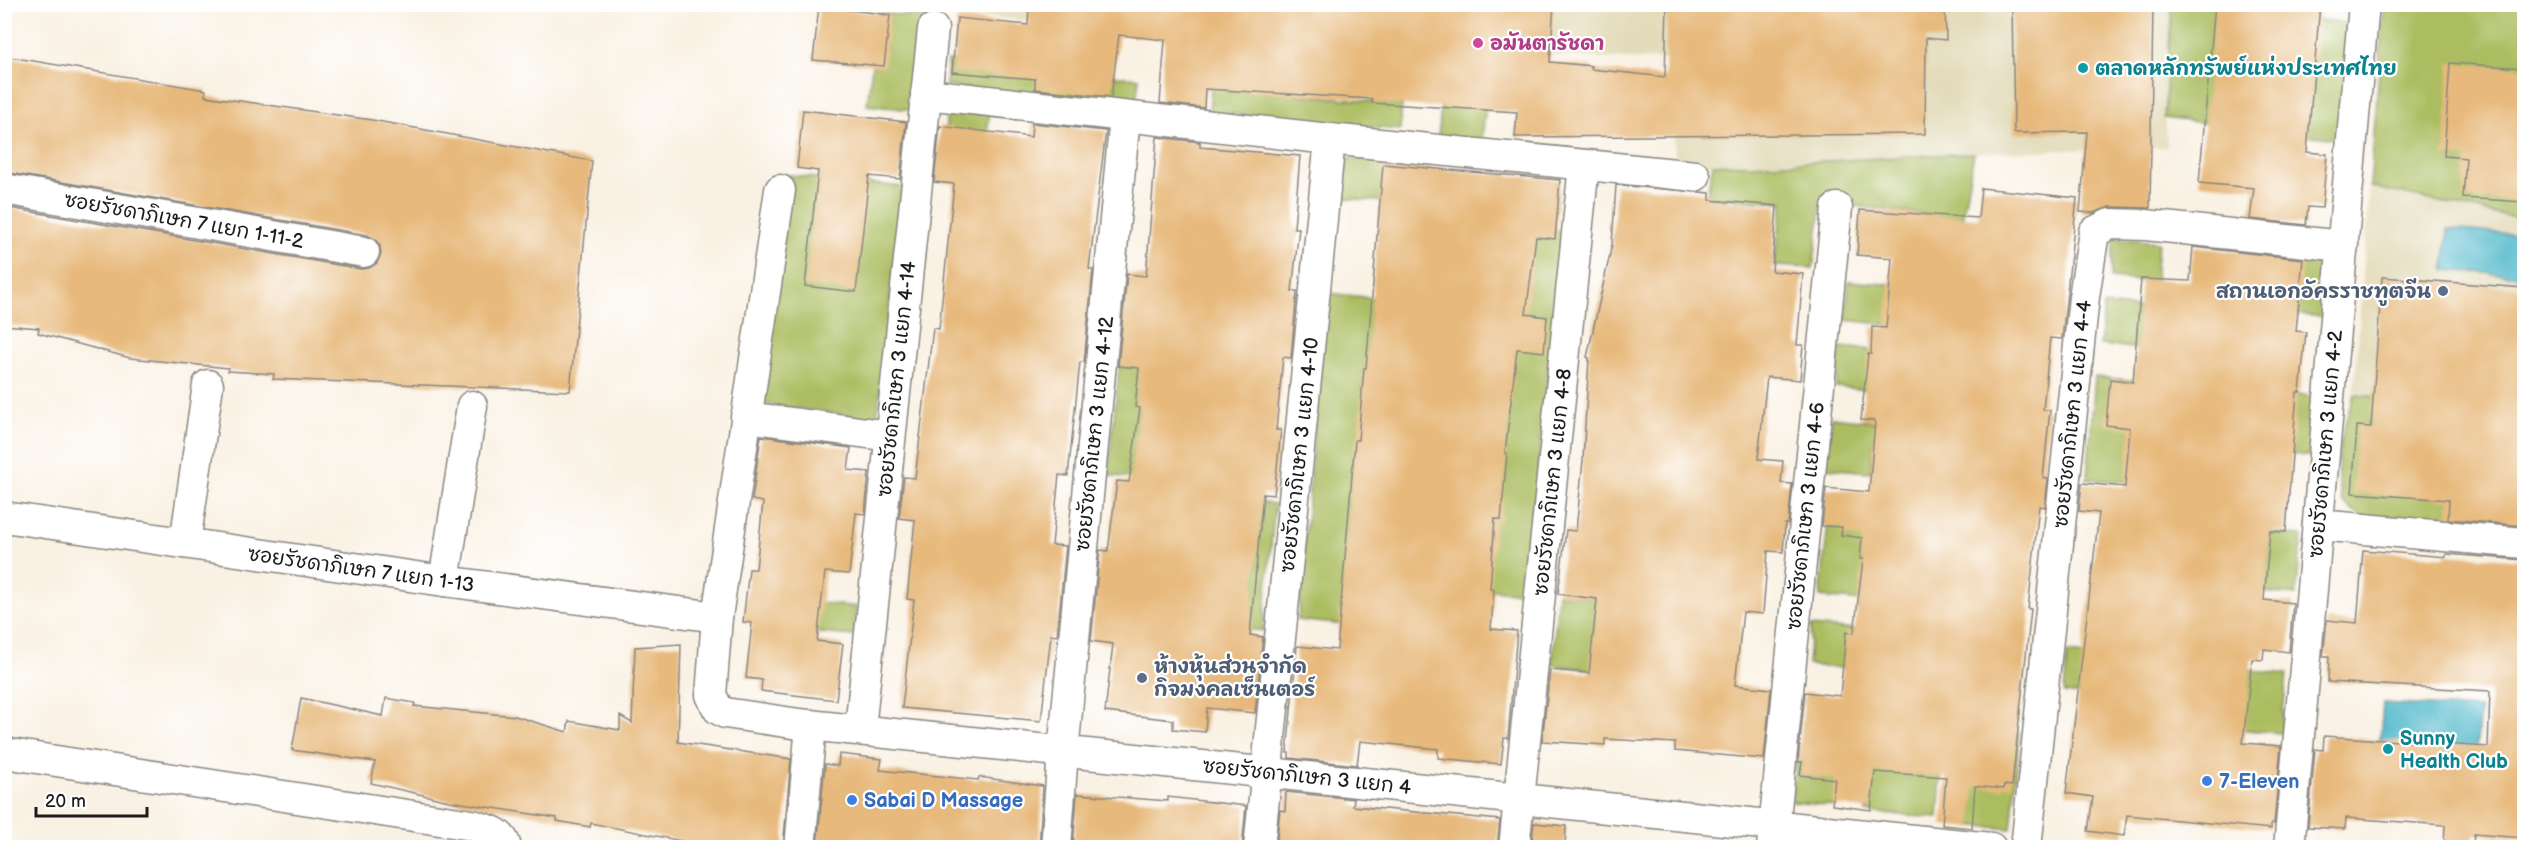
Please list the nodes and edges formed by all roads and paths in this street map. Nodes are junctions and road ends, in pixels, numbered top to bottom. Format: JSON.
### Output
{"nodes":[{"id":1,"x":2364,"y":4,"type":"edge"},
{"id":2,"x":933,"y":29,"type":"dead end"},
{"id":3,"x":927,"y":94,"type":"junction"},
{"id":4,"x":1125,"y":117,"type":"junction"},
{"id":5,"x":1330,"y":139,"type":"junction"},
{"id":6,"x":1584,"y":165,"type":"junction"},
{"id":7,"x":1695,"y":176,"type":"dead end"},
{"id":8,"x":4,"y":189,"type":"edge"},
{"id":9,"x":780,"y":190,"type":"dead end"},
{"id":10,"x":1837,"y":208,"type":"dead end"},
{"id":11,"x":2343,"y":246,"type":"junction"},
{"id":12,"x":364,"y":252,"type":"dead end"},
{"id":13,"x":208,"y":385,"type":"dead end"},
{"id":14,"x":472,"y":406,"type":"dead end"},
{"id":15,"x":746,"y":417,"type":"junction"},
{"id":16,"x":890,"y":436,"type":"junction"},
{"id":17,"x":4,"y":517,"type":"edge"},
{"id":18,"x":2318,"y":525,"type":"junction"},
{"id":19,"x":185,"y":543,"type":"junction"},
{"id":20,"x":2524,"y":543,"type":"edge"},
{"id":21,"x":444,"y":581,"type":"junction"},
{"id":22,"x":717,"y":617,"type":"junction"},
{"id":23,"x":811,"y":725,"type":"junction"},
{"id":24,"x":860,"y":729,"type":"junction"},
{"id":25,"x":1063,"y":752,"type":"junction"},
{"id":26,"x":4,"y":753,"type":"edge"},
{"id":27,"x":1268,"y":772,"type":"junction"},
{"id":28,"x":1519,"y":798,"type":"junction"},
{"id":29,"x":1773,"y":836,"type":"edge"},
{"id":30,"x":506,"y":848,"type":"edge"},
{"id":31,"x":800,"y":848,"type":"edge"},
{"id":32,"x":1056,"y":848,"type":"edge"},
{"id":33,"x":1259,"y":848,"type":"edge"},
{"id":34,"x":1514,"y":848,"type":"edge"},
{"id":35,"x":1991,"y":848,"type":"edge"},
{"id":36,"x":2026,"y":848,"type":"edge"},
{"id":37,"x":2289,"y":848,"type":"edge"}],
"edges":[{"from":1,"to":11,"type":"street","name":"ซอยรัชดาภิเษก 3 แยก 4-2"},
{"from":2,"to":3,"type":"street","name":"ซอยรัชดาภิเษก 3 แยก 4-14"},
{"from":3,"to":4,"type":"street"},
{"from":3,"to":16,"type":"street","name":"ซอยรัชดาภิเษก 3 แยก 4-14"},
{"from":4,"to":5,"type":"street"},
{"from":4,"to":25,"type":"street","name":"ซอยรัชดาภิเษก 3 แยก 4-12"},
{"from":5,"to":6,"type":"street"},
{"from":5,"to":27,"type":"street","name":"ซอยรัชดาภิเษก 3 แยก 4-10"},
{"from":6,"to":7,"type":"street"},
{"from":6,"to":28,"type":"street","name":"ซอยรัชดาภิเษก 3 แยก 4-8"},
{"from":8,"to":12,"type":"street","name":"ซอยรัชดาภิเษก 7 แยก 1-11-2"},
{"from":9,"to":15,"type":"street"},
{"from":10,"to":29,"type":"street","name":"ซอยรัชดาภิเษก 3 แยก 4-6"},
{"from":11,"to":18,"type":"street","name":"ซอยรัชดาภิเษก 3 แยก 4-2"},
{"from":11,"to":36,"type":"street","name":"ซอยรัชดาภิเษก 3 แยก 4-4"},
{"from":13,"to":19,"type":"street"},
{"from":14,"to":21,"type":"street"},
{"from":15,"to":16,"type":"street"},
{"from":15,"to":22,"type":"street"},
{"from":16,"to":24,"type":"street","name":"ซอยรัชดาภิเษก 3 แยก 4-14"},
{"from":17,"to":19,"type":"street","name":"ซอยรัชดาภิเษก 7 แยก 1-13"},
{"from":18,"to":20,"type":"street"},
{"from":18,"to":37,"type":"street","name":"ซอยรัชดาภิเษก 3 แยก 4-2"},
{"from":19,"to":21,"type":"street","name":"ซอยรัชดาภิเษก 7 แยก 1-13"},
{"from":21,"to":22,"type":"street","name":"ซอยรัชดาภิเษก 7 แยก 1-13"},
{"from":22,"to":23,"type":"street","name":"ซอยรัชดาภิเษก 3 แยก 4"},
{"from":23,"to":24,"type":"street","name":"ซอยรัชดาภิเษก 3 แยก 4"},
{"from":23,"to":31,"type":"street"},
{"from":24,"to":25,"type":"street","name":"ซอยรัชดาภิเษก 3 แยก 4"},
{"from":25,"to":27,"type":"street","name":"ซอยรัชดาภิเษก 3 แยก 4"},
{"from":25,"to":32,"type":"street","name":"ซอยรัชดาภิเษก 3 แยก 4-12"},
{"from":26,"to":30,"type":"street"},
{"from":27,"to":28,"type":"street","name":"ซอยรัชดาภิเษก 3 แยก 4"},
{"from":27,"to":33,"type":"street","name":"ซอยรัชดาภิเษก 3 แยก 4-10"},
{"from":28,"to":29,"type":"street","name":"ซอยรัชดาภิเษก 3 แยก 4"},
{"from":28,"to":34,"type":"street","name":"ซอยรัชดาภิเษก 3 แยก 4-8"},
{"from":29,"to":35,"type":"street","name":"ซอยรัชดาภิเษก 3 แยก 4"}]}
